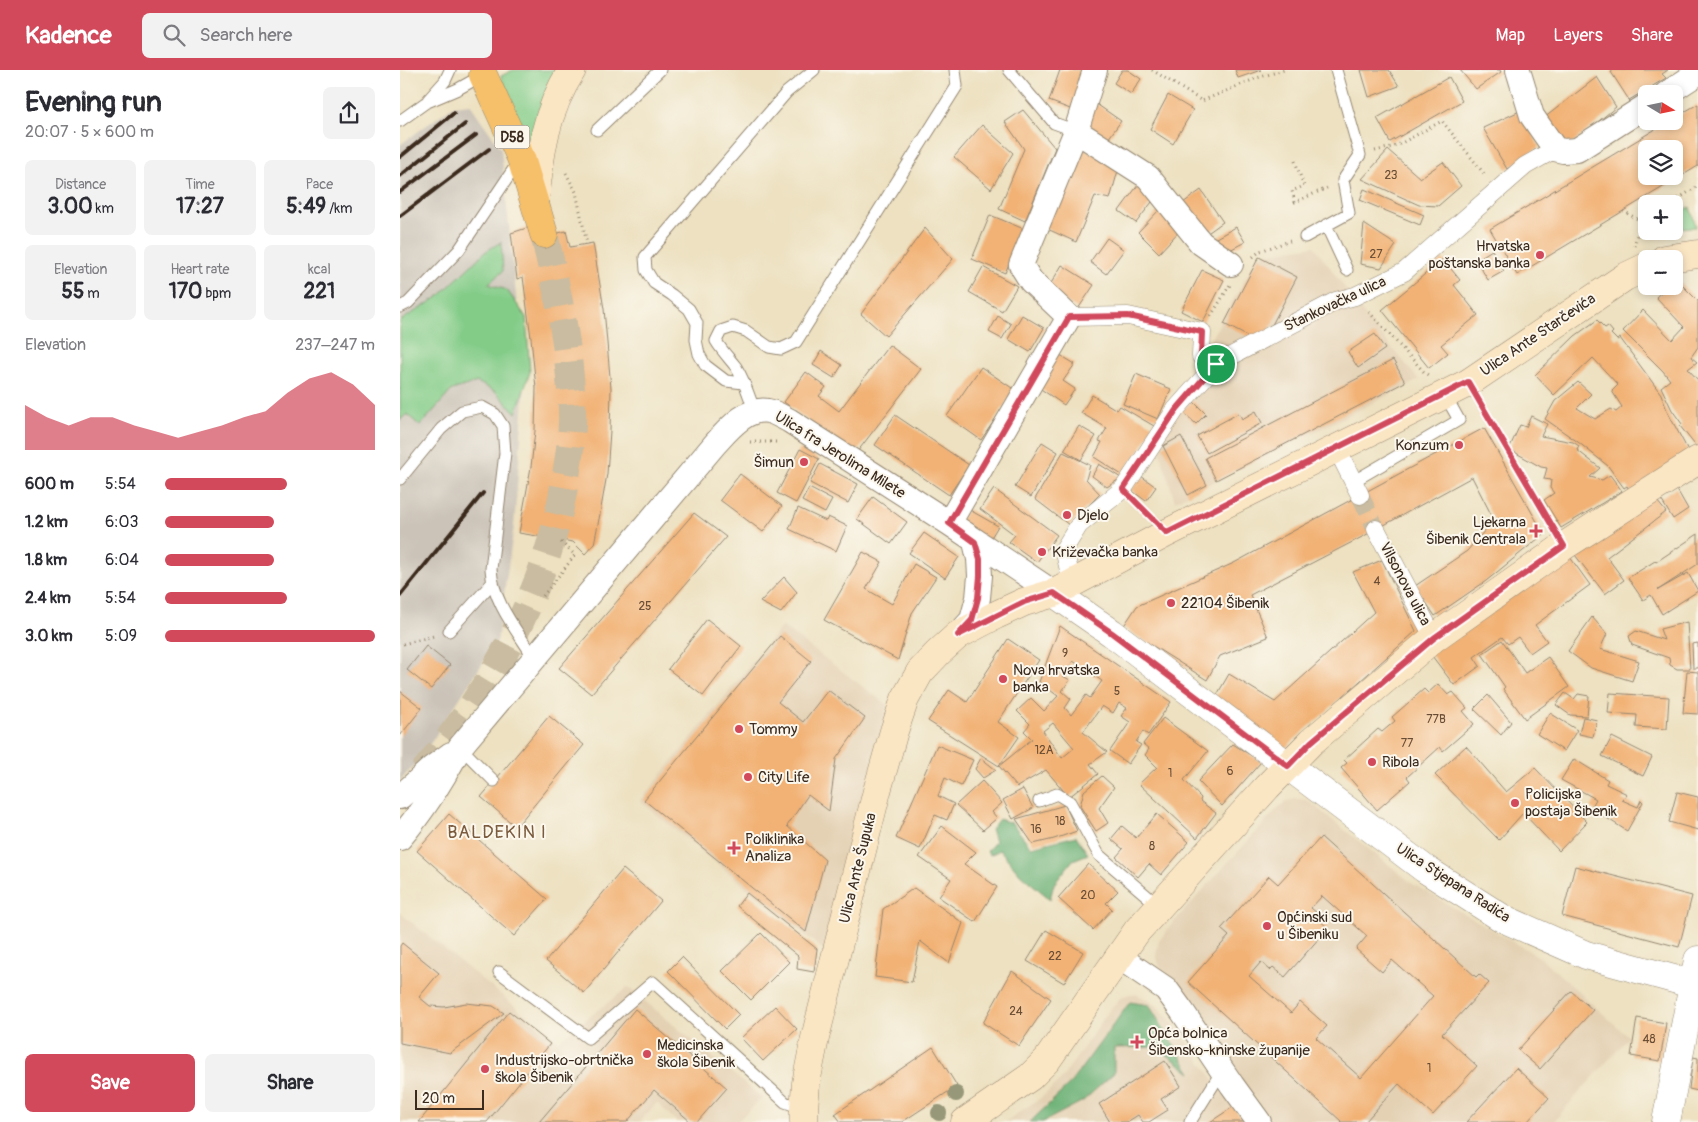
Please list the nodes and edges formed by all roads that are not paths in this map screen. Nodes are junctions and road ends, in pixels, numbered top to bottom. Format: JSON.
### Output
{"nodes":[{"id":1,"x":450,"y":70,"type":"edge"},
{"id":2,"x":572,"y":70,"type":"edge"},
{"id":3,"x":660,"y":70,"type":"edge"},
{"id":4,"x":814,"y":70,"type":"edge"},
{"id":5,"x":955,"y":70,"type":"edge"},
{"id":6,"x":1009,"y":70,"type":"edge"},
{"id":7,"x":1095,"y":70,"type":"edge"},
{"id":8,"x":1336,"y":70,"type":"edge"},
{"id":9,"x":1518,"y":70,"type":"edge"},
{"id":10,"x":483,"y":72,"type":"edge"},
{"id":11,"x":1698,"y":73,"type":"edge"},
{"id":12,"x":1680,"y":85,"type":"edge"},
{"id":13,"x":425,"y":103,"type":"junction"},
{"id":14,"x":1638,"y":111,"type":"edge"},
{"id":15,"x":400,"y":120,"type":"edge"},
{"id":16,"x":597,"y":130,"type":"dead end"},
{"id":17,"x":1076,"y":132,"type":"junction"},
{"id":18,"x":1555,"y":149,"type":"junction"},
{"id":19,"x":521,"y":158,"type":"junction"},
{"id":20,"x":535,"y":202,"type":"junction"},
{"id":21,"x":1326,"y":225,"type":"junction"},
{"id":22,"x":544,"y":234,"type":"tunnel mouth"},
{"id":23,"x":1305,"y":237,"type":"road end"},
{"id":24,"x":1698,"y":254,"type":"edge"},
{"id":25,"x":1683,"y":256,"type":"edge"},
{"id":26,"x":1236,"y":270,"type":"road end"},
{"id":27,"x":1347,"y":270,"type":"dead end"},
{"id":28,"x":1638,"y":271,"type":"edge"},
{"id":29,"x":400,"y":307,"type":"edge"},
{"id":30,"x":1069,"y":317,"type":"junction"},
{"id":31,"x":1216,"y":364,"type":"junction"},
{"id":32,"x":744,"y":383,"type":"junction"},
{"id":33,"x":1456,"y":389,"type":"junction"},
{"id":34,"x":755,"y":412,"type":"junction"},
{"id":35,"x":1337,"y":449,"type":"junction"},
{"id":36,"x":1698,"y":460,"type":"edge"},
{"id":37,"x":400,"y":479,"type":"edge"},
{"id":38,"x":1357,"y":488,"type":"joint"},
{"id":39,"x":949,"y":523,"type":"junction"},
{"id":40,"x":1376,"y":530,"type":"tunnel mouth"},
{"id":41,"x":975,"y":542,"type":"junction"},
{"id":42,"x":492,"y":583,"type":"junction"},
{"id":43,"x":1063,"y":588,"type":"junction"},
{"id":44,"x":449,"y":631,"type":"road end"},
{"id":45,"x":958,"y":635,"type":"junction"},
{"id":46,"x":1434,"y":638,"type":"junction"},
{"id":47,"x":534,"y":658,"type":"junction"},
{"id":48,"x":460,"y":747,"type":"junction"},
{"id":49,"x":1288,"y":766,"type":"junction"},
{"id":50,"x":494,"y":781,"type":"dead end"},
{"id":51,"x":400,"y":797,"type":"edge"},
{"id":52,"x":1039,"y":801,"type":"dead end"},
{"id":53,"x":400,"y":838,"type":"edge"},
{"id":54,"x":1160,"y":907,"type":"junction"},
{"id":55,"x":1119,"y":957,"type":"junction"},
{"id":56,"x":499,"y":972,"type":"dead end"},
{"id":57,"x":1695,"y":972,"type":"edge"},
{"id":58,"x":1222,"y":1071,"type":"junction"},
{"id":59,"x":804,"y":1115,"type":"edge"},
{"id":60,"x":965,"y":1122,"type":"edge"},
{"id":61,"x":1190,"y":1122,"type":"edge"},
{"id":62,"x":1259,"y":1122,"type":"edge"},
{"id":63,"x":1666,"y":1122,"type":"edge"}],
"edges":[{"from":1,"to":13,"type":"lane"},
{"from":2,"to":20,"type":"main road"},
{"from":3,"to":16,"type":"lane"},
{"from":4,"to":32,"type":"lane"},
{"from":5,"to":32,"type":"lane"},
{"from":6,"to":17,"type":"lane"},
{"from":7,"to":17,"type":"street"},
{"from":8,"to":21,"type":"lane"},
{"from":9,"to":18,"type":"street"},
{"from":10,"to":13,"type":"lane"},
{"from":10,"to":19,"type":"main road","number":"D58"},
{"from":11,"to":12,"type":"street"},
{"from":13,"to":15,"type":"lane"},
{"from":14,"to":18,"type":"street"},
{"from":17,"to":26,"type":"street"},
{"from":17,"to":30,"type":"street"},
{"from":18,"to":31,"type":"street","name":"Stankovačka ulica"},
{"from":19,"to":20,"type":"main road","number":"D58"},
{"from":19,"to":29,"type":"lane"},
{"from":20,"to":22,"type":"main road","number":"D58"},
{"from":21,"to":23,"type":"lane"},
{"from":21,"to":27,"type":"lane"},
{"from":24,"to":25,"type":"main road"},
{"from":28,"to":33,"type":"main road","name":"Ulica Ante Starčevića"},
{"from":30,"to":31,"type":"street"},
{"from":30,"to":39,"type":"street"},
{"from":31,"to":43,"type":"street","name":"Stankovačka ulica"},
{"from":32,"to":34,"type":"lane"},
{"from":33,"to":35,"type":"main road","name":"Ulica Ante Starčevića"},
{"from":33,"to":38,"type":"lane"},
{"from":34,"to":39,"type":"street","name":"Ulica fra Jerolima Milete"},
{"from":34,"to":47,"type":"street","name":"Ulica fra Jerolima Milete"},
{"from":35,"to":38,"type":"street"},
{"from":35,"to":43,"type":"main road","name":"Ulica Ante Starčevića"},
{"from":36,"to":46,"type":"main road"},
{"from":37,"to":42,"type":"lane"},
{"from":39,"to":41,"type":"street","name":"Ulica fra Jerolima Milete"},
{"from":40,"to":46,"type":"street","name":"Vilsonova ulica"},
{"from":41,"to":43,"type":"street","name":"Ulica fra Jerolima Milete"},
{"from":41,"to":45,"type":"street","name":"Ulica Ante Šupuka"},
{"from":42,"to":44,"type":"lane"},
{"from":42,"to":47,"type":"lane"},
{"from":43,"to":45,"type":"main road","name":"Ulica Ante Šupuka"},
{"from":43,"to":49,"type":"street","name":"Ulica fra Jerolima Milete"},
{"from":45,"to":59,"type":"main road","name":"Ulica Ante Šupuka"},
{"from":46,"to":49,"type":"main road"},
{"from":47,"to":48,"type":"street","name":"Ulica fra Jerolima Milete"},
{"from":48,"to":50,"type":"lane"},
{"from":48,"to":51,"type":"street"},
{"from":48,"to":53,"type":"street"},
{"from":49,"to":54,"type":"main road"},
{"from":49,"to":57,"type":"street","name":"Ulica Stjepana Radića"},
{"from":52,"to":54,"type":"lane"},
{"from":54,"to":55,"type":"main road"},
{"from":55,"to":58,"type":"street"},
{"from":55,"to":60,"type":"main road"},
{"from":56,"to":59,"type":"lane"},
{"from":57,"to":63,"type":"street"},
{"from":58,"to":61,"type":"lane"},
{"from":58,"to":62,"type":"street"}]}
